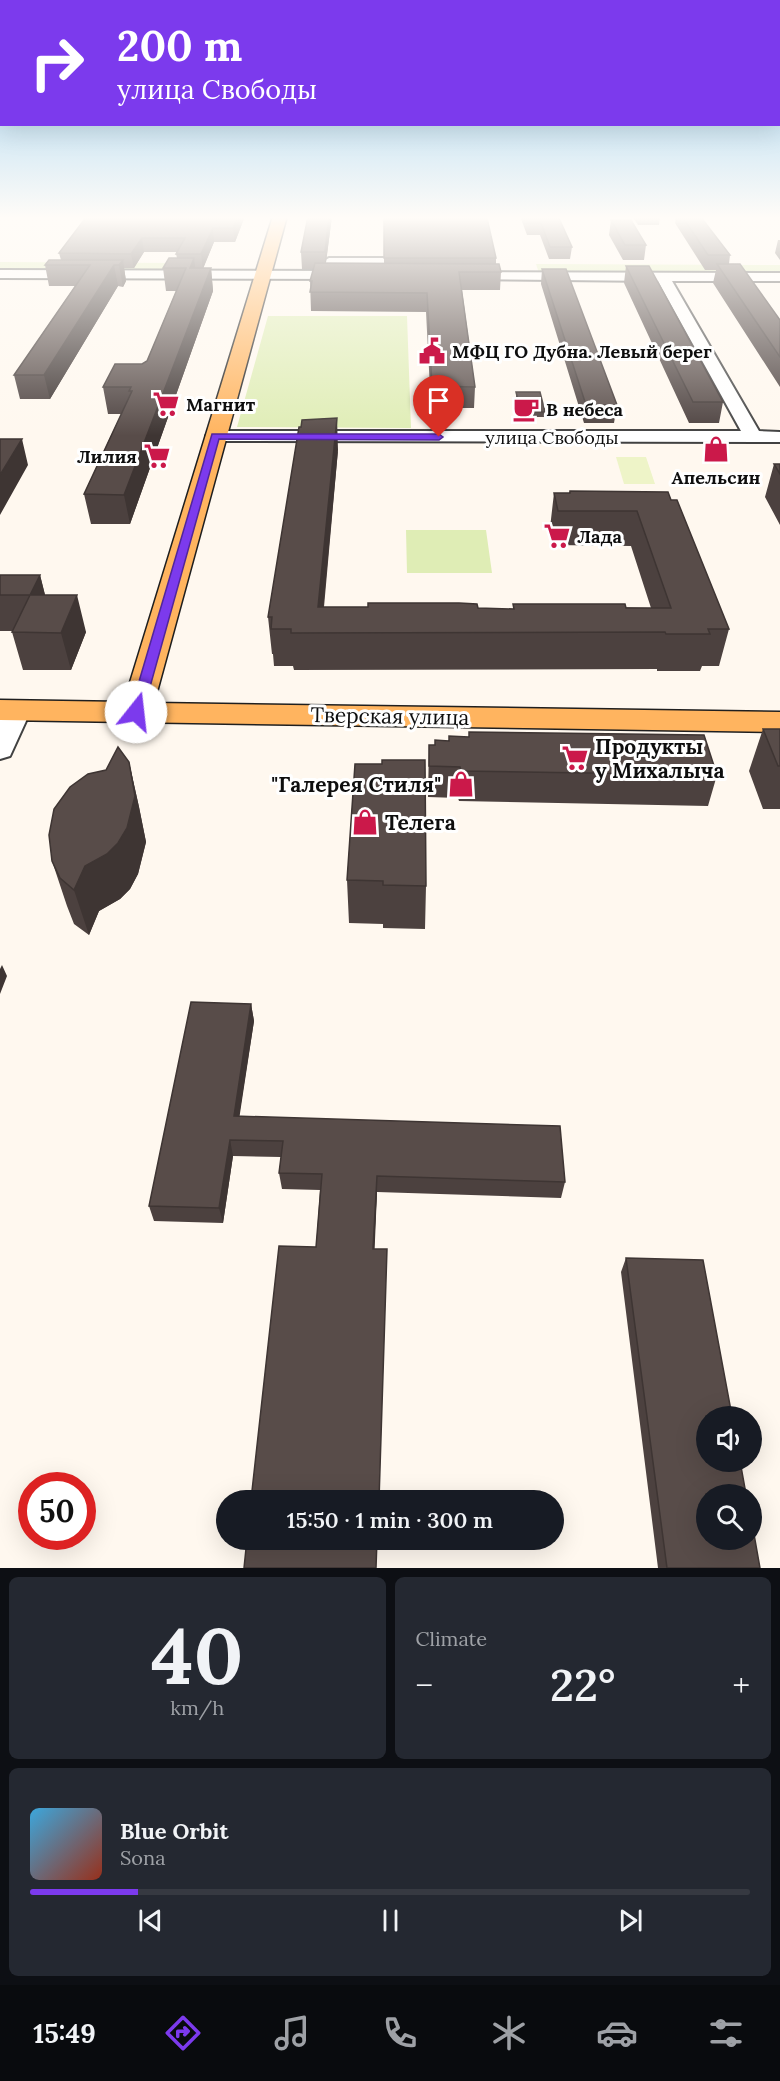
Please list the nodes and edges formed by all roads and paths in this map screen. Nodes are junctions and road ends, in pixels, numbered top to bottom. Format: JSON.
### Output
{"nodes":[{"id":1,"x":257,"y":289,"type":"edge"},
{"id":2,"x":672,"y":289,"type":"edge"},
{"id":3,"x":215,"y":436,"type":"junction"},
{"id":4,"x":753,"y":437,"type":"junction"},
{"id":5,"x":780,"y":437,"type":"edge"},
{"id":6,"x":9,"y":710,"type":"edge"},
{"id":7,"x":136,"y":712,"type":"junction"},
{"id":8,"x":780,"y":722,"type":"edge"},
{"id":9,"x":0,"y":750,"type":"edge"}],
"edges":[{"from":1,"to":3,"type":"main road"},
{"from":2,"to":4,"type":"street"},
{"from":3,"to":4,"type":"street","name":"улица Свободы"},
{"from":3,"to":7,"type":"main road"},
{"from":4,"to":5,"type":"street","name":"улица Свободы"},
{"from":6,"to":7,"type":"main road","name":"Тверская улица"},
{"from":6,"to":9,"type":"street"},
{"from":7,"to":8,"type":"main road","name":"Тверская улица"}]}
